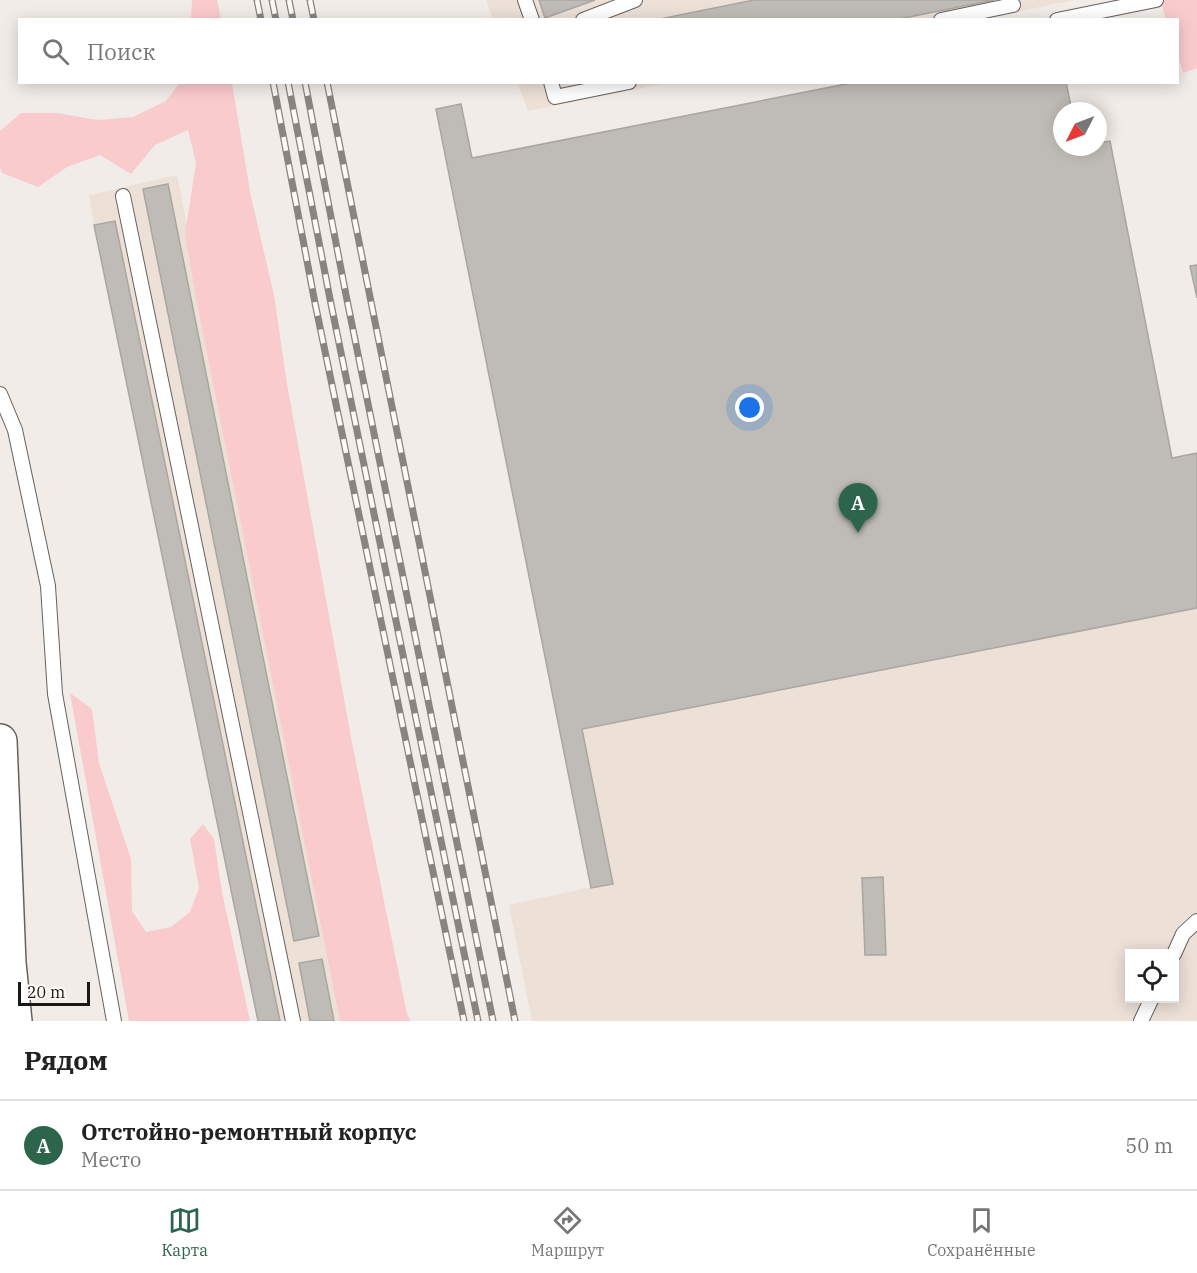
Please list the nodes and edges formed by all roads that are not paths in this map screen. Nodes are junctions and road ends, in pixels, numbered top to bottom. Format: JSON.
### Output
{"nodes":[{"id":1,"x":525,"y":0,"type":"edge"},
{"id":2,"x":635,"y":0,"type":"edge"},
{"id":3,"x":1156,"y":0,"type":"edge"},
{"id":4,"x":1013,"y":5,"type":"dead end"},
{"id":5,"x":531,"y":18,"type":"edge"},
{"id":6,"x":588,"y":18,"type":"edge"},
{"id":7,"x":951,"y":18,"type":"edge"},
{"id":8,"x":1067,"y":18,"type":"edge"},
{"id":9,"x":552,"y":84,"type":"edge"},
{"id":10,"x":620,"y":84,"type":"edge"},
{"id":11,"x":123,"y":196,"type":"dead end"},
{"id":12,"x":0,"y":394,"type":"edge"},
{"id":13,"x":0,"y":741,"type":"edge"},
{"id":14,"x":1197,"y":921,"type":"edge"},
{"id":15,"x":1176,"y":949,"type":"edge"},
{"id":16,"x":0,"y":978,"type":"edge"},
{"id":17,"x":1150,"y":1003,"type":"edge"},
{"id":18,"x":9,"y":1021,"type":"edge"},
{"id":19,"x":15,"y":1021,"type":"edge"},
{"id":20,"x":114,"y":1021,"type":"edge"},
{"id":21,"x":293,"y":1021,"type":"edge"},
{"id":22,"x":1141,"y":1021,"type":"edge"}],
"edges":[{"from":1,"to":5,"type":"lane"},
{"from":2,"to":6,"type":"lane"},
{"from":3,"to":8,"type":"lane"},
{"from":4,"to":7,"type":"lane"},
{"from":9,"to":10,"type":"lane"},
{"from":11,"to":21,"type":"lane"},
{"from":12,"to":20,"type":"lane"},
{"from":13,"to":19,"type":"main road"},
{"from":14,"to":15,"type":"lane"},
{"from":16,"to":18,"type":"main road"},
{"from":17,"to":22,"type":"lane"}]}
